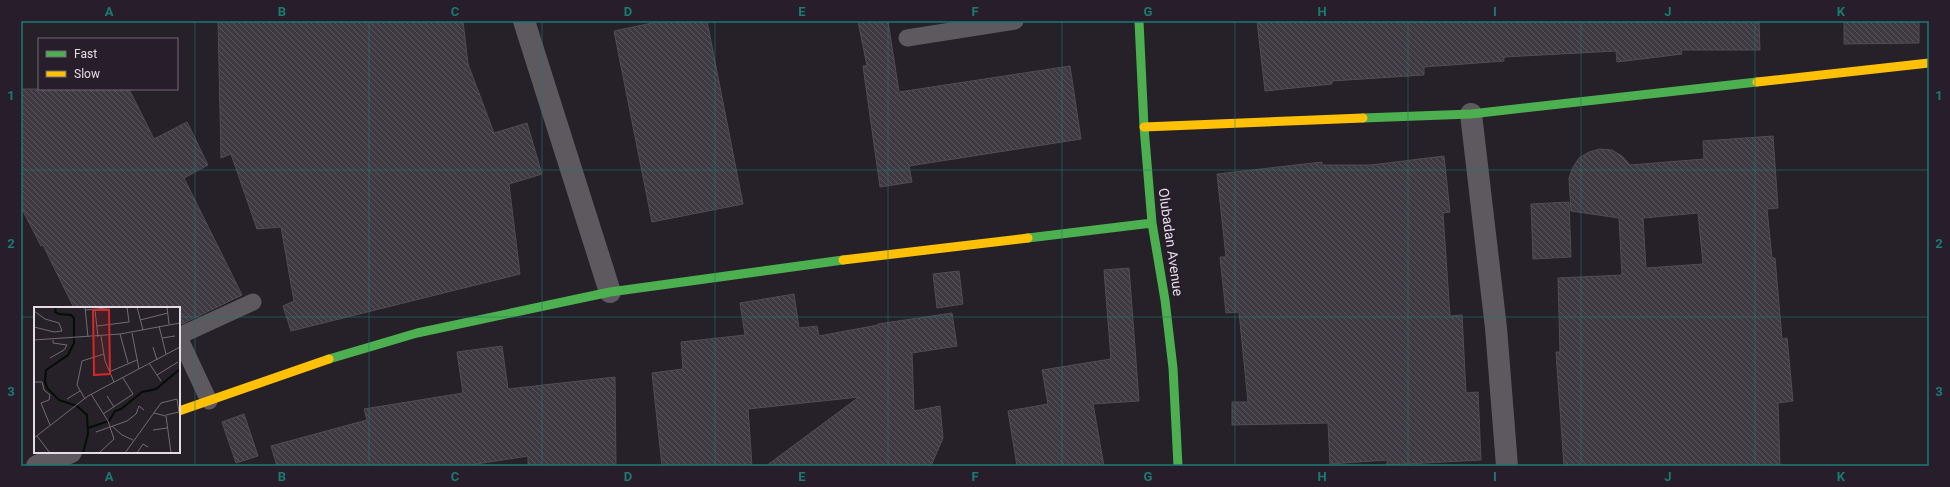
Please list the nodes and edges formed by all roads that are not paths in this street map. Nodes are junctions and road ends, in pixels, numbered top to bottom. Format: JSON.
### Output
{"nodes":[{"id":1,"x":524,"y":21,"type":"edge"},
{"id":2,"x":1015,"y":21,"type":"edge"},
{"id":3,"x":1139,"y":21,"type":"edge"},
{"id":4,"x":907,"y":38,"type":"dead end"},
{"id":5,"x":1929,"y":63,"type":"edge"},
{"id":6,"x":1471,"y":114,"type":"junction"},
{"id":7,"x":1144,"y":127,"type":"junction"},
{"id":8,"x":1152,"y":223,"type":"junction"},
{"id":9,"x":610,"y":292,"type":"junction"},
{"id":10,"x":253,"y":302,"type":"dead end"},
{"id":11,"x":180,"y":337,"type":"edge"},
{"id":12,"x":180,"y":339,"type":"edge"},
{"id":13,"x":209,"y":401,"type":"junction"},
{"id":14,"x":180,"y":411,"type":"edge"},
{"id":15,"x":68,"y":458,"type":"edge"},
{"id":16,"x":37,"y":466,"type":"edge"},
{"id":17,"x":1178,"y":466,"type":"edge"},
{"id":18,"x":1507,"y":466,"type":"edge"}],
"edges":[{"from":1,"to":9,"type":"street"},
{"from":2,"to":4,"type":"lane"},
{"from":3,"to":7,"type":"street","name":"Olubadan Avenue"},
{"from":5,"to":6,"type":"street"},
{"from":6,"to":7,"type":"street"},
{"from":6,"to":18,"type":"street"},
{"from":7,"to":8,"type":"street","name":"Olubadan Avenue"},
{"from":8,"to":9,"type":"street"},
{"from":8,"to":17,"type":"street","name":"Olubadan Avenue"},
{"from":9,"to":13,"type":"street"},
{"from":10,"to":11,"type":"lane"},
{"from":12,"to":13,"type":"lane"},
{"from":13,"to":14,"type":"street"},
{"from":15,"to":16,"type":"street"}]}
